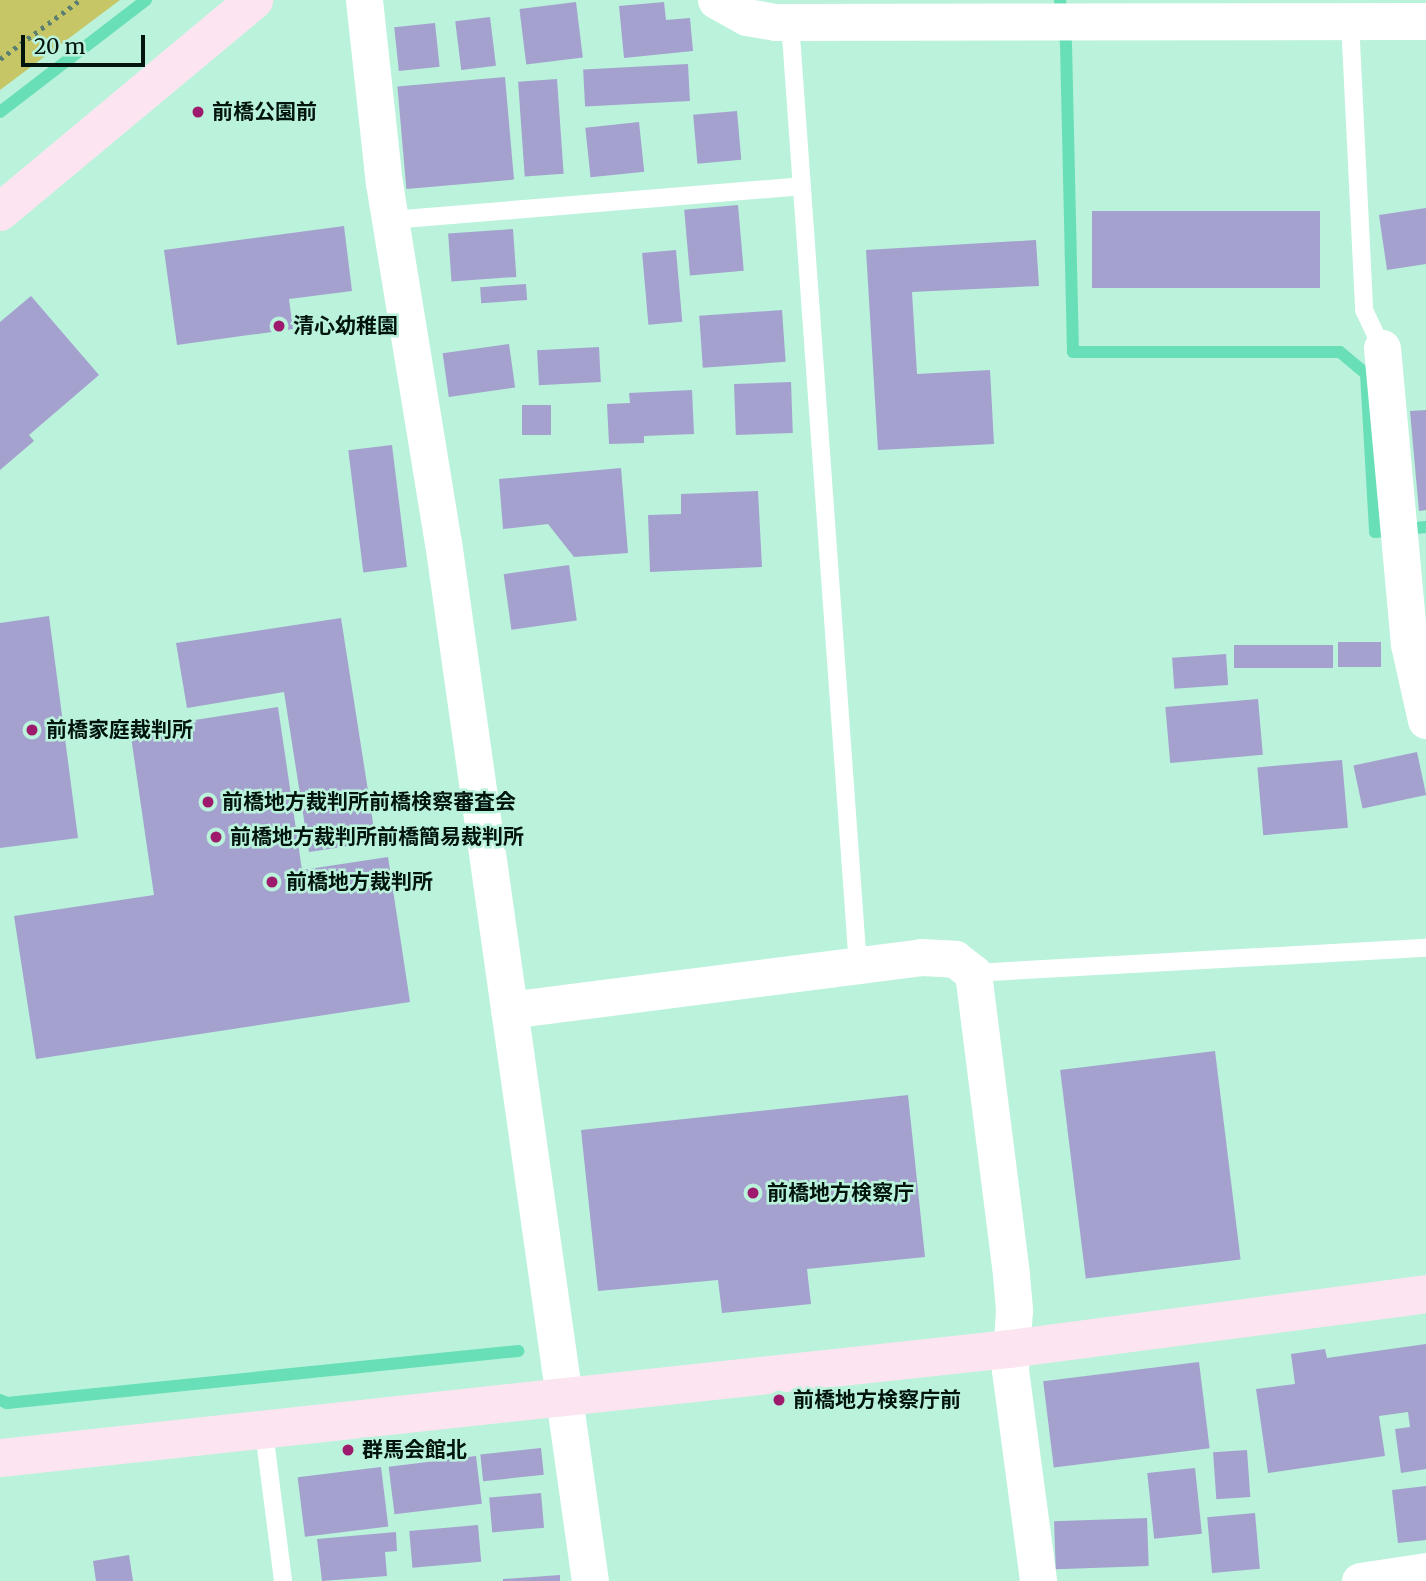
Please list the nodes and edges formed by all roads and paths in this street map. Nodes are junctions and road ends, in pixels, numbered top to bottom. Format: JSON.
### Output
{"nodes":[{"id":1,"x":80,"y":0,"type":"edge"},
{"id":2,"x":254,"y":0,"type":"edge"},
{"id":3,"x":364,"y":0,"type":"edge"},
{"id":4,"x":716,"y":0,"type":"edge"},
{"id":5,"x":1078,"y":11,"type":"edge"},
{"id":6,"x":1350,"y":21,"type":"junction"},
{"id":7,"x":1426,"y":21,"type":"edge"},
{"id":8,"x":790,"y":22,"type":"junction"},
{"id":9,"x":0,"y":59,"type":"edge"},
{"id":10,"x":802,"y":186,"type":"junction"},
{"id":11,"x":0,"y":212,"type":"edge"},
{"id":12,"x":391,"y":220,"type":"junction"},
{"id":13,"x":1382,"y":348,"type":"joint"},
{"id":14,"x":1426,"y":718,"type":"edge"},
{"id":15,"x":1426,"y":948,"type":"edge"},
{"id":16,"x":858,"y":965,"type":"junction"},
{"id":17,"x":972,"y":973,"type":"junction"},
{"id":18,"x":509,"y":1010,"type":"junction"},
{"id":19,"x":1426,"y":1294,"type":"edge"},
{"id":20,"x":1010,"y":1349,"type":"junction"},
{"id":21,"x":566,"y":1400,"type":"junction"},
{"id":22,"x":264,"y":1432,"type":"junction"},
{"id":23,"x":0,"y":1458,"type":"edge"},
{"id":24,"x":1426,"y":1571,"type":"edge"},
{"id":25,"x":283,"y":1581,"type":"edge"},
{"id":26,"x":590,"y":1581,"type":"edge"},
{"id":27,"x":1038,"y":1581,"type":"edge"},
{"id":28,"x":1360,"y":1581,"type":"edge"}],
"edges":[{"from":1,"to":9,"type":"path"},
{"from":2,"to":11,"type":"street"},
{"from":3,"to":12,"type":"street"},
{"from":4,"to":8,"type":"street"},
{"from":5,"to":6,"type":"street"},
{"from":5,"to":8,"type":"street"},
{"from":6,"to":7,"type":"street"},
{"from":6,"to":13,"type":"lane"},
{"from":8,"to":10,"type":"lane"},
{"from":10,"to":12,"type":"lane"},
{"from":10,"to":16,"type":"lane"},
{"from":12,"to":18,"type":"street"},
{"from":13,"to":14,"type":"street"},
{"from":15,"to":17,"type":"lane"},
{"from":16,"to":17,"type":"street"},
{"from":16,"to":18,"type":"street"},
{"from":17,"to":20,"type":"street"},
{"from":18,"to":21,"type":"street"},
{"from":19,"to":20,"type":"street"},
{"from":20,"to":21,"type":"street"},
{"from":20,"to":27,"type":"street"},
{"from":21,"to":22,"type":"street"},
{"from":21,"to":26,"type":"street"},
{"from":22,"to":23,"type":"street"},
{"from":22,"to":25,"type":"lane"},
{"from":24,"to":28,"type":"street"}]}
